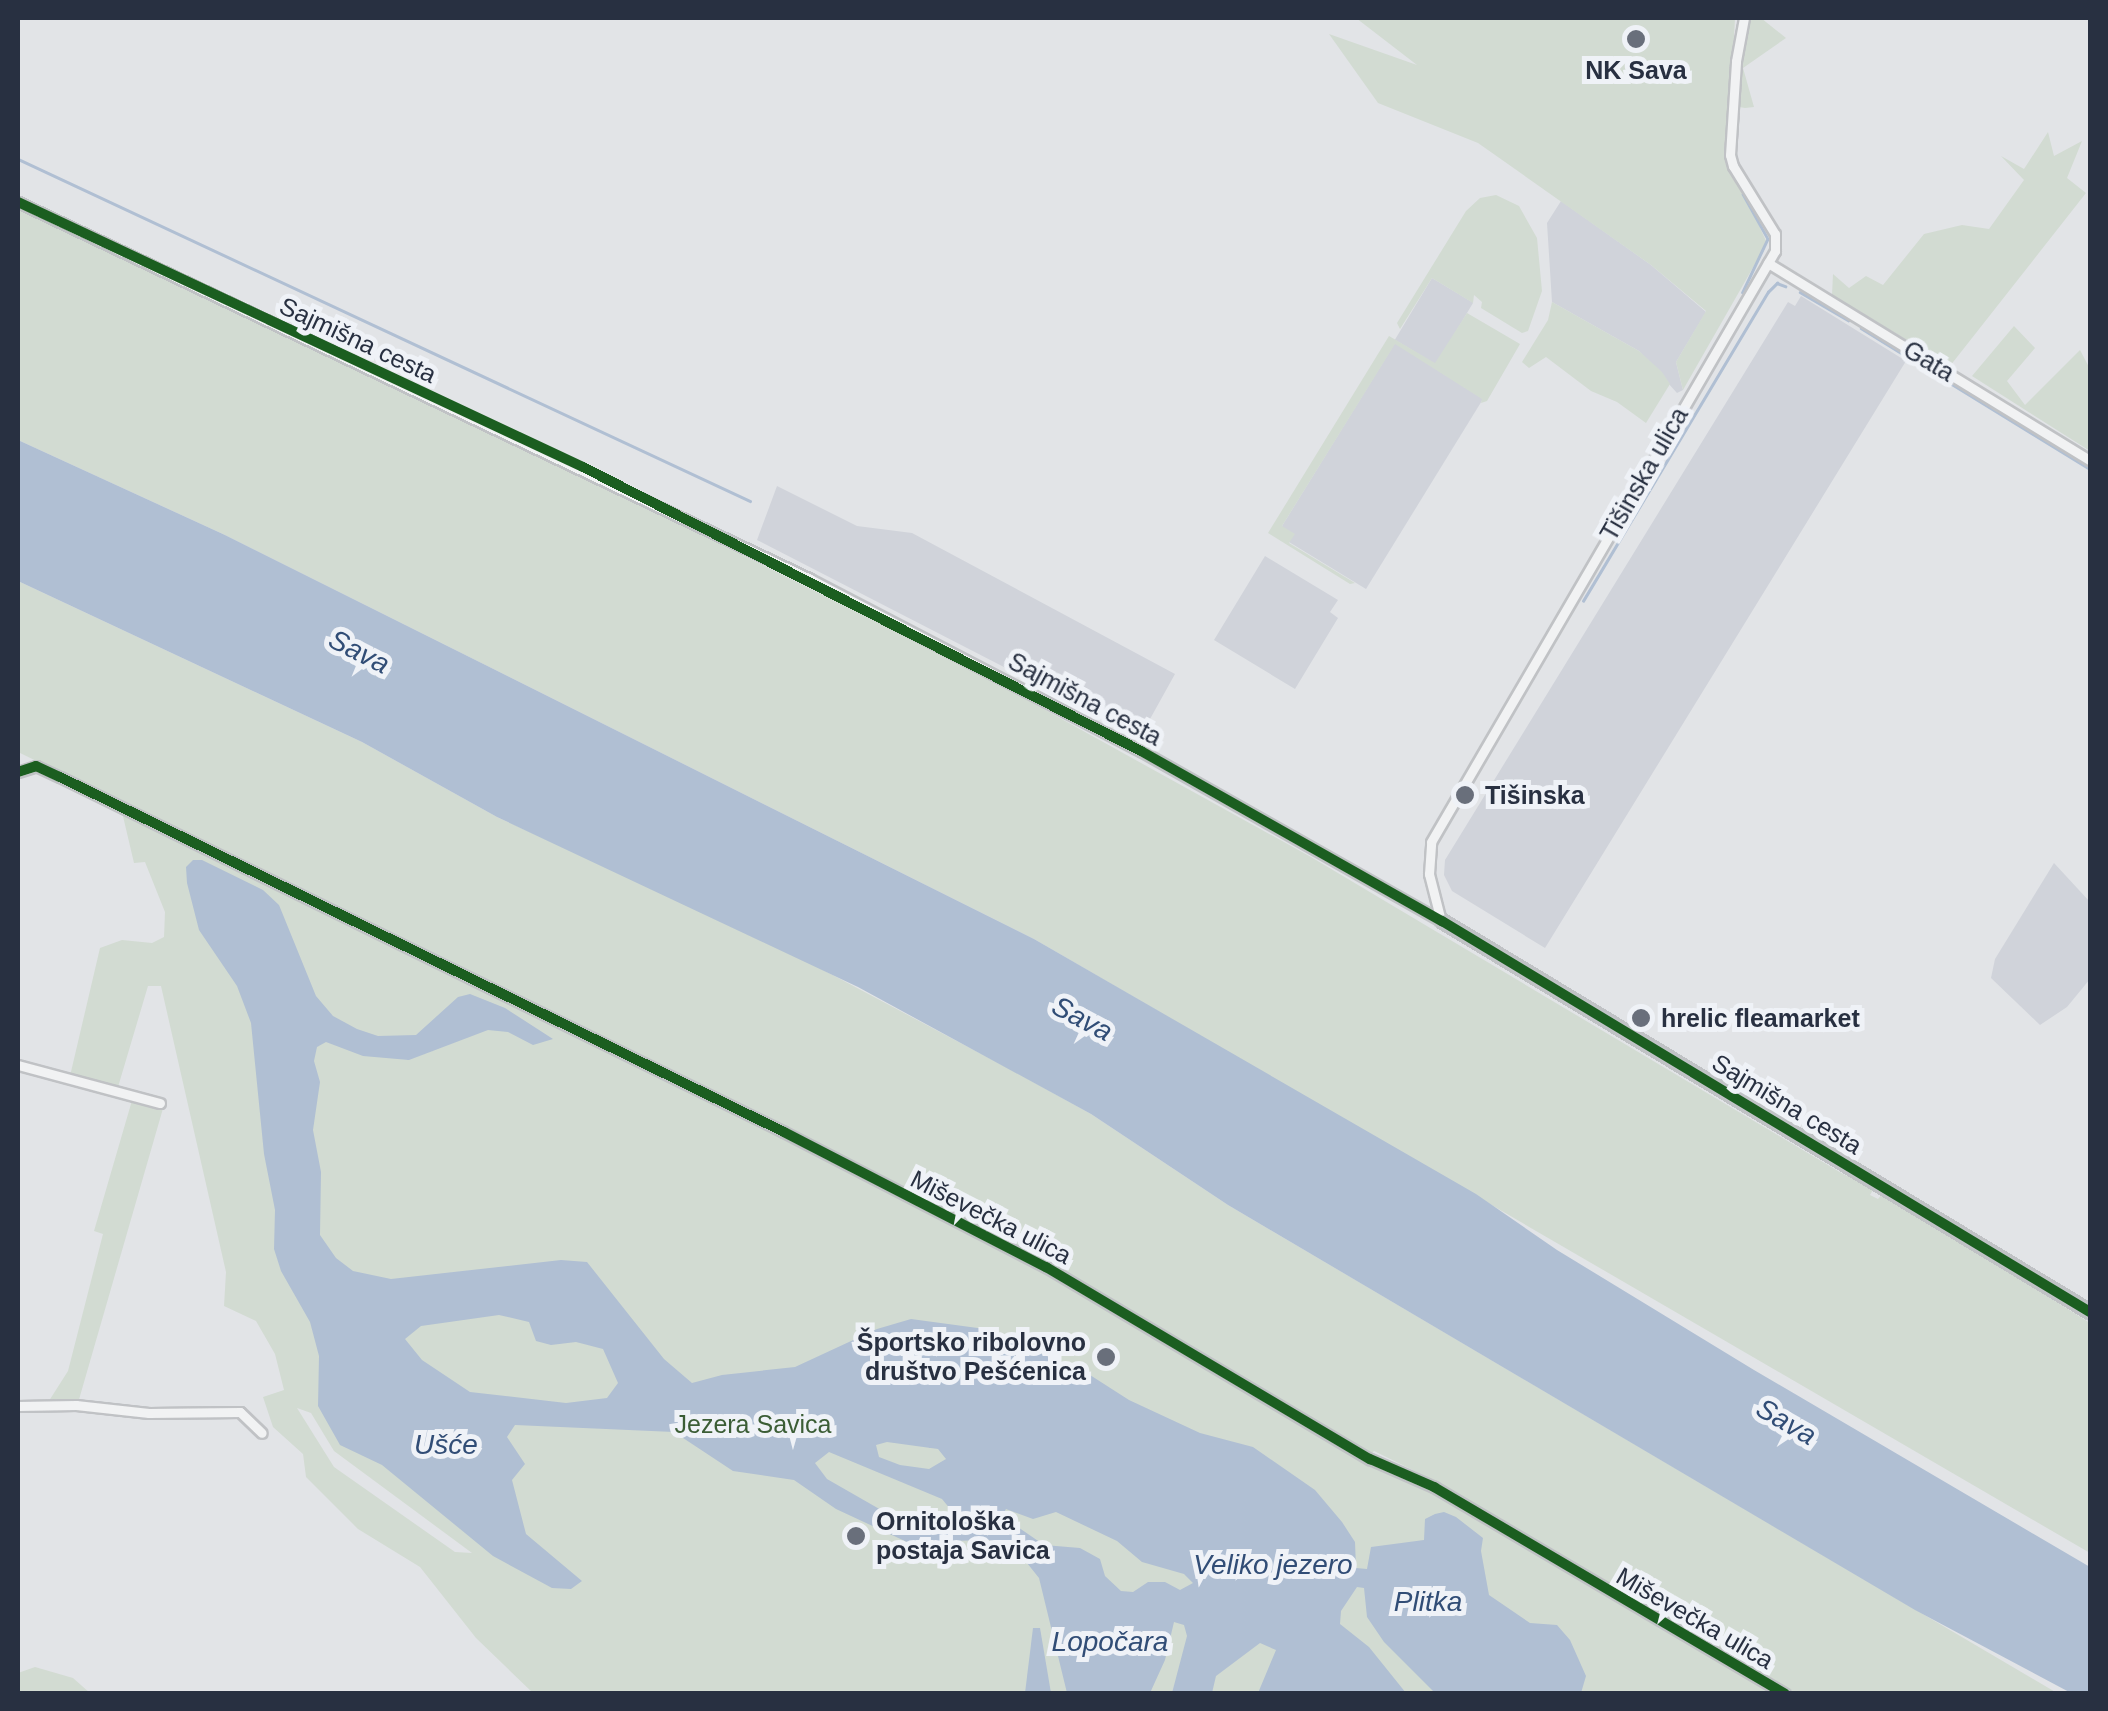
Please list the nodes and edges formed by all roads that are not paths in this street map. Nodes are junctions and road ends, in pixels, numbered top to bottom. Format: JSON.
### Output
{"nodes":[{"id":1,"x":1744,"y":18,"type":"edge"},
{"id":2,"x":18,"y":202,"type":"edge"},
{"id":3,"x":1768,"y":263,"type":"junction"},
{"id":4,"x":2090,"y":460,"type":"edge"},
{"id":5,"x":18,"y":772,"type":"edge"},
{"id":6,"x":1442,"y":921,"type":"junction"},
{"id":7,"x":18,"y":1065,"type":"edge"},
{"id":8,"x":160,"y":1103,"type":"dead end"},
{"id":9,"x":2090,"y":1312,"type":"edge"},
{"id":10,"x":18,"y":1406,"type":"edge"},
{"id":11,"x":262,"y":1433,"type":"dead end"},
{"id":12,"x":1785,"y":1694,"type":"edge"}],
"edges":[{"from":1,"to":3,"type":"street"},
{"from":2,"to":6,"type":"street","name":"Sajmišna cesta"},
{"from":3,"to":4,"type":"street","name":"Gata"},
{"from":3,"to":6,"type":"street","name":"Tišinska ulica"},
{"from":5,"to":12,"type":"street","name":"Miševečka ulica"},
{"from":6,"to":9,"type":"street","name":"Sajmišna cesta"},
{"from":7,"to":8,"type":"street"},
{"from":10,"to":11,"type":"street"}]}
